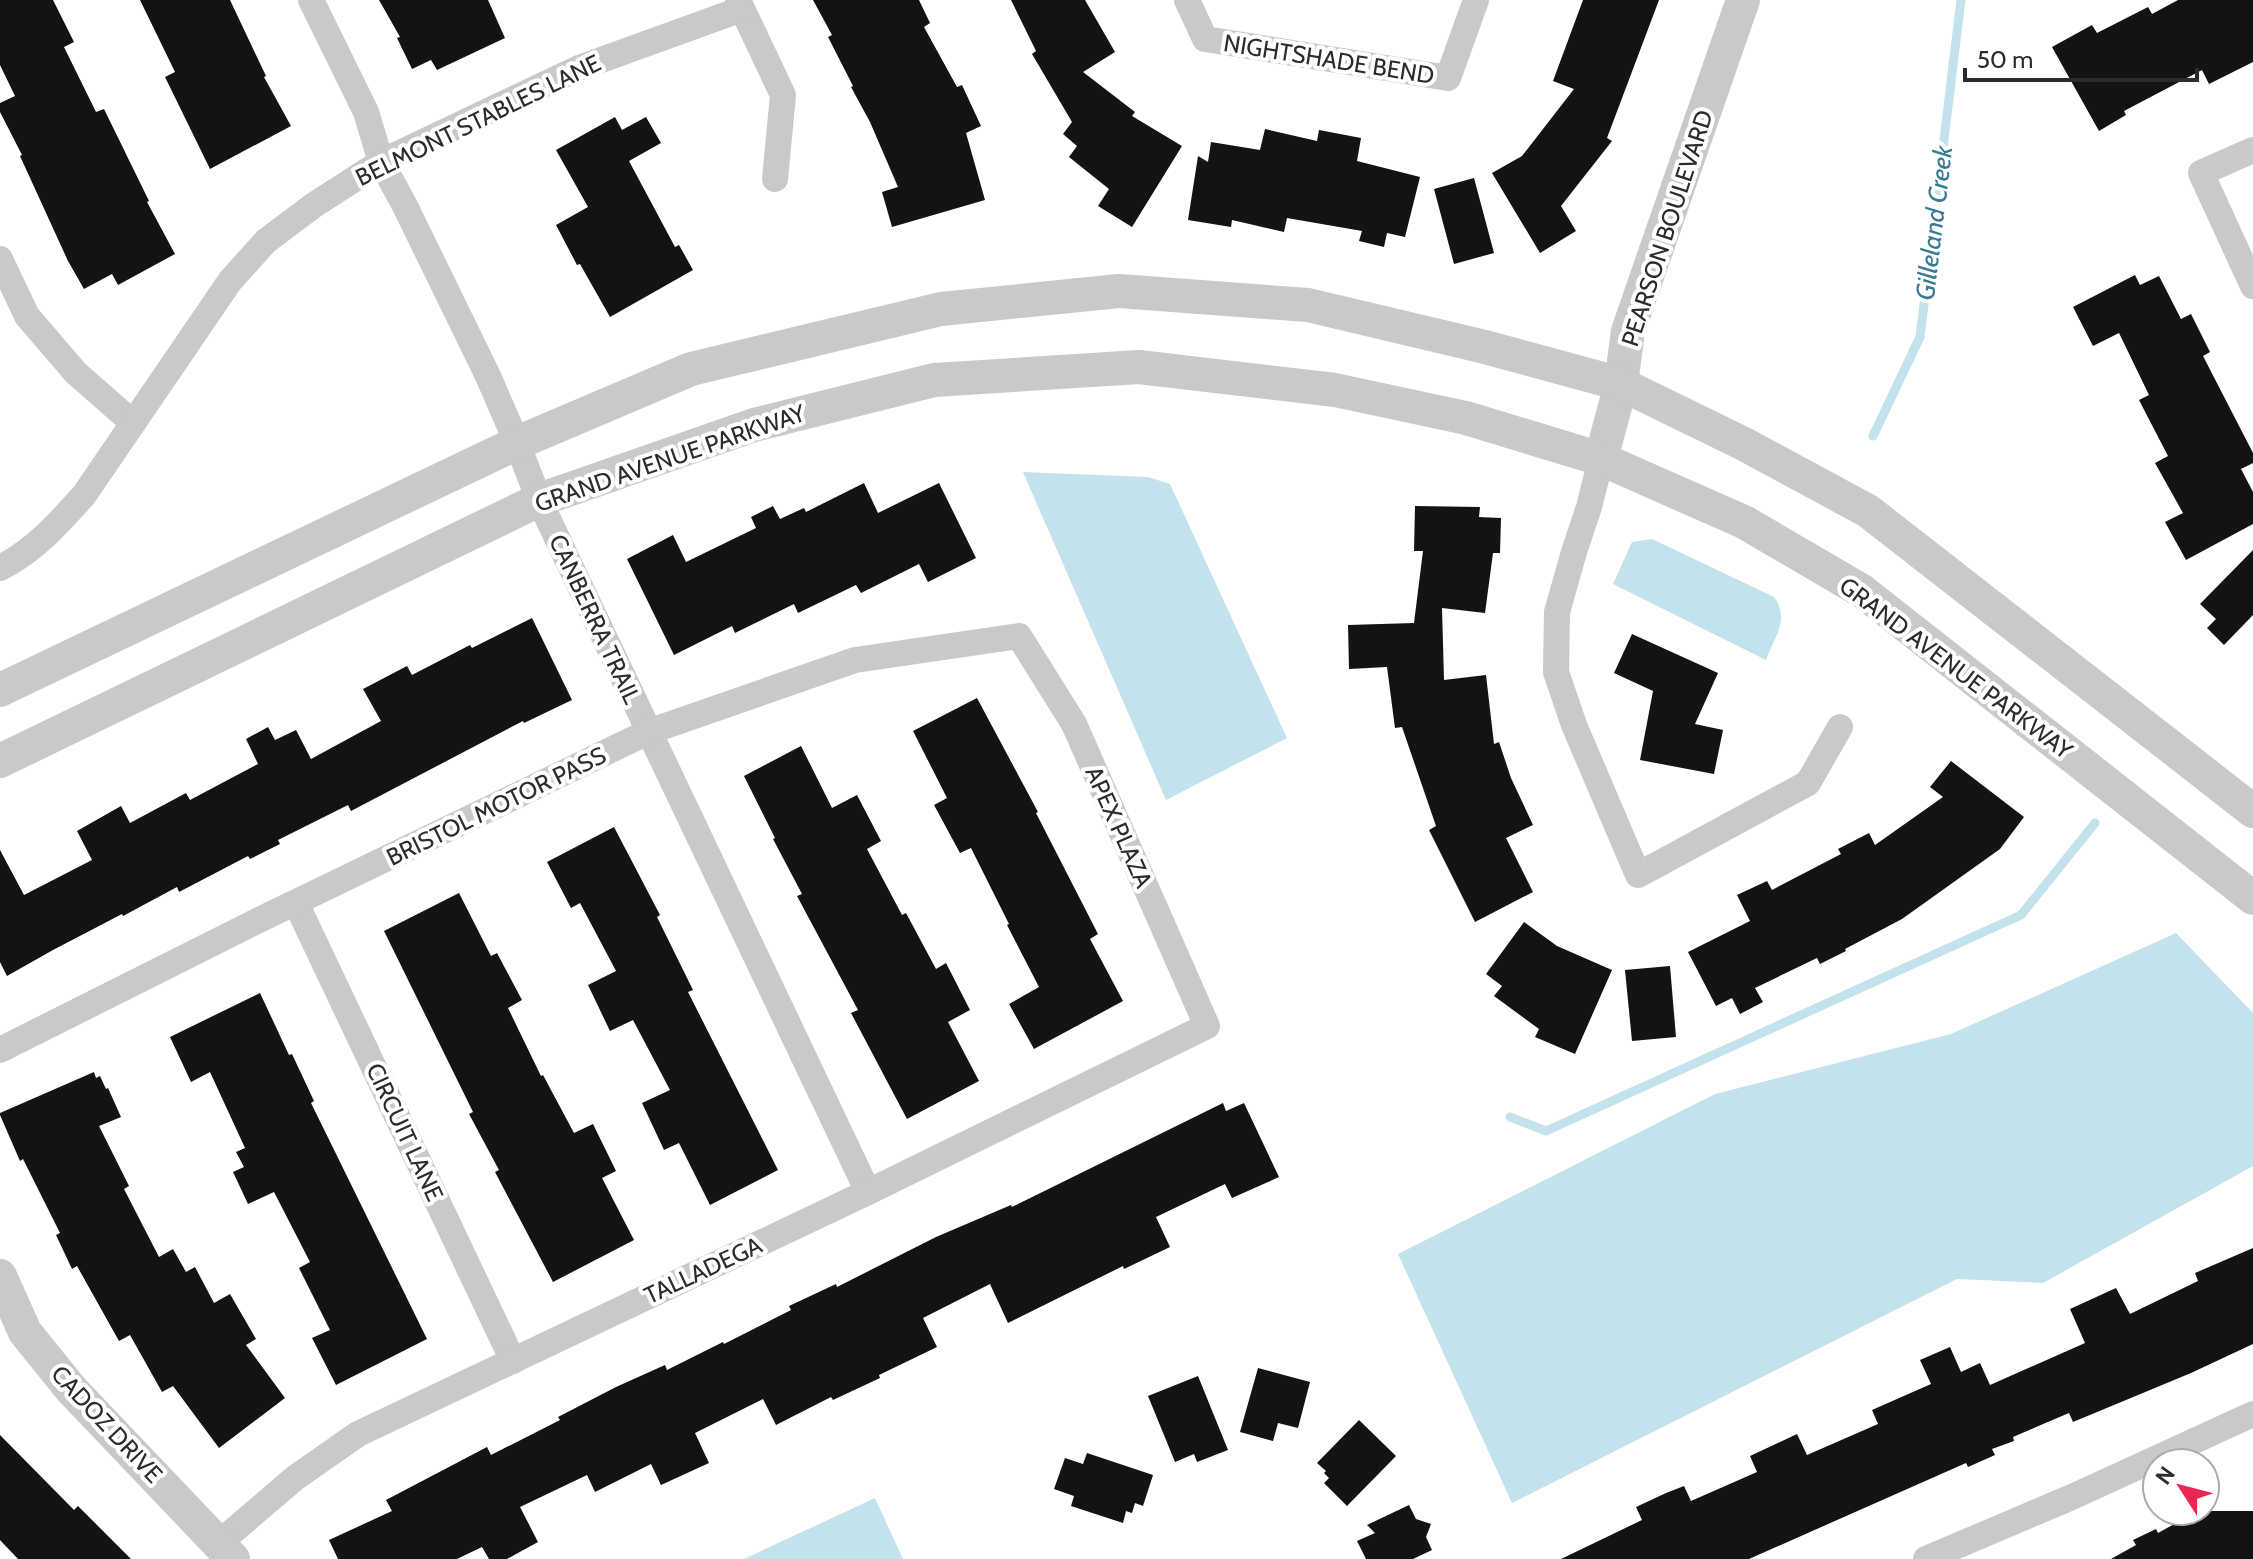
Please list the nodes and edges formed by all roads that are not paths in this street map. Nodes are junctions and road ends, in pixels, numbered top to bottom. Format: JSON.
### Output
{"nodes":[{"id":1,"x":311,"y":0,"type":"edge"},
{"id":2,"x":1187,"y":0,"type":"edge"},
{"id":3,"x":1476,"y":0,"type":"edge"},
{"id":4,"x":1743,"y":0,"type":"edge"},
{"id":5,"x":740,"y":5,"type":"edge"},
{"id":6,"x":2253,"y":150,"type":"edge"},
{"id":7,"x":381,"y":162,"type":"junction"},
{"id":8,"x":775,"y":179,"type":"dead end"},
{"id":9,"x":0,"y":259,"type":"edge"},
{"id":10,"x":2253,"y":286,"type":"edge"},
{"id":11,"x":1621,"y":384,"type":"junction"},
{"id":12,"x":133,"y":423,"type":"junction"},
{"id":13,"x":517,"y":443,"type":"junction"},
{"id":14,"x":1601,"y":459,"type":"junction"},
{"id":15,"x":539,"y":500,"type":"junction"},
{"id":16,"x":0,"y":568,"type":"edge"},
{"id":17,"x":1019,"y":636,"type":"joint"},
{"id":18,"x":0,"y":690,"type":"edge"},
{"id":19,"x":1840,"y":727,"type":"dead end"},
{"id":20,"x":648,"y":732,"type":"junction"},
{"id":21,"x":0,"y":761,"type":"edge"},
{"id":22,"x":2253,"y":811,"type":"edge"},
{"id":23,"x":2253,"y":898,"type":"edge"},
{"id":24,"x":296,"y":903,"type":"junction"},
{"id":25,"x":1207,"y":1026,"type":"joint"},
{"id":26,"x":0,"y":1050,"type":"edge"},
{"id":27,"x":868,"y":1192,"type":"junction"},
{"id":28,"x":0,"y":1276,"type":"edge"},
{"id":29,"x":513,"y":1361,"type":"junction"},
{"id":30,"x":2253,"y":1414,"type":"edge"},
{"id":31,"x":226,"y":1551,"type":"edge"},
{"id":32,"x":1926,"y":1559,"type":"edge"}],
"edges":[{"from":1,"to":7,"type":"street","name":"CANBERRA TRAIL"},
{"from":2,"to":3,"type":"street","name":"NIGHTSHADE BEND"},
{"from":4,"to":11,"type":"street","name":"PEARSON BOULEVARD"},
{"from":5,"to":7,"type":"street","name":"BELMONT STABLES LANE"},
{"from":5,"to":8,"type":"street"},
{"from":6,"to":10,"type":"street"},
{"from":7,"to":12,"type":"street","name":"BELMONT STABLES LANE"},
{"from":7,"to":13,"type":"street","name":"CANBERRA TRAIL"},
{"from":9,"to":12,"type":"street"},
{"from":11,"to":13,"type":"street"},
{"from":11,"to":14,"type":"street","name":"PEARSON BOULEVARD"},
{"from":11,"to":22,"type":"street"},
{"from":12,"to":16,"type":"street","name":"BELMONT STABLES LANE"},
{"from":13,"to":15,"type":"street","name":"CANBERRA TRAIL"},
{"from":13,"to":18,"type":"street"},
{"from":14,"to":15,"type":"street","name":"GRAND AVENUE PARKWAY"},
{"from":14,"to":19,"type":"street"},
{"from":14,"to":23,"type":"street","name":"GRAND AVENUE PARKWAY"},
{"from":15,"to":20,"type":"street","name":"CANBERRA TRAIL"},
{"from":15,"to":21,"type":"street","name":"GRAND AVENUE PARKWAY"},
{"from":17,"to":20,"type":"street","name":"BRISTOL MOTOR PASS"},
{"from":17,"to":25,"type":"street","name":"APEX PLAZA"},
{"from":20,"to":24,"type":"street","name":"BRISTOL MOTOR PASS"},
{"from":20,"to":27,"type":"street","name":"CANBERRA TRAIL"},
{"from":24,"to":26,"type":"street","name":"BRISTOL MOTOR PASS"},
{"from":24,"to":29,"type":"street","name":"CIRCUIT LANE"},
{"from":25,"to":27,"type":"street","name":"TALLADEGA"},
{"from":27,"to":29,"type":"street","name":"TALLADEGA"},
{"from":28,"to":31,"type":"street","name":"CADOZ DRIVE"},
{"from":29,"to":31,"type":"street","name":"TALLADEGA"},
{"from":30,"to":32,"type":"street"}]}
